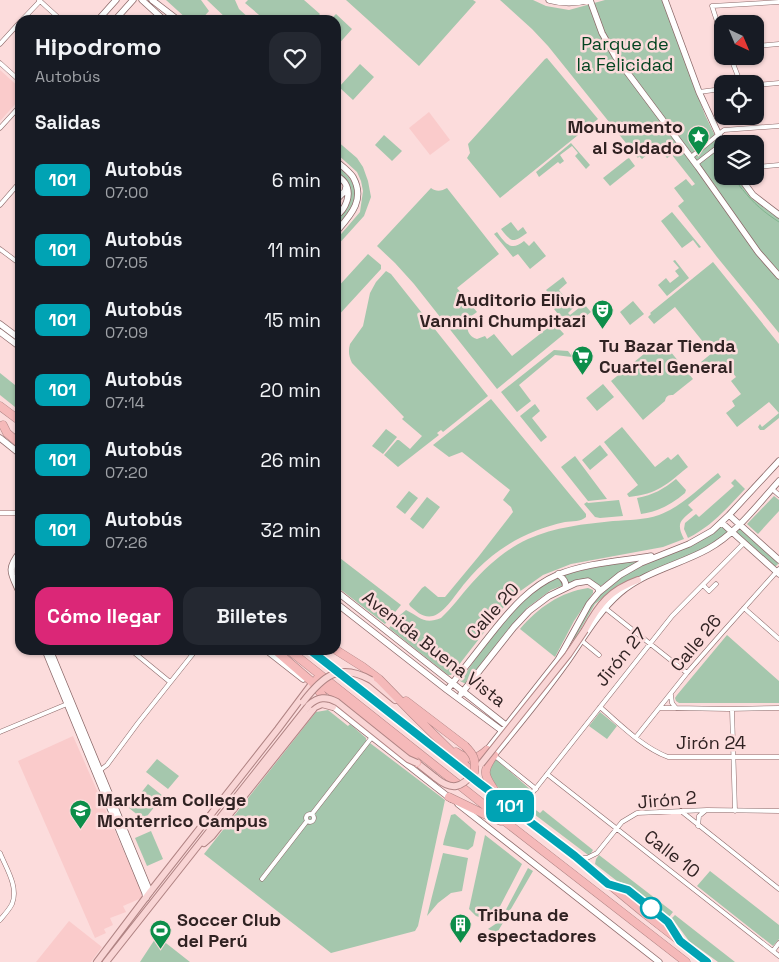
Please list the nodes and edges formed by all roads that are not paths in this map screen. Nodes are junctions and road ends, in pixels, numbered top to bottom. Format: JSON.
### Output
{"nodes":[{"id":1,"x":39,"y":0,"type":"edge"},
{"id":2,"x":116,"y":0,"type":"edge"},
{"id":3,"x":133,"y":0,"type":"edge"},
{"id":4,"x":142,"y":0,"type":"edge"},
{"id":5,"x":147,"y":0,"type":"edge"},
{"id":6,"x":152,"y":0,"type":"edge"},
{"id":7,"x":157,"y":0,"type":"edge"},
{"id":8,"x":549,"y":0,"type":"edge"},
{"id":9,"x":590,"y":0,"type":"edge"},
{"id":10,"x":666,"y":0,"type":"edge"},
{"id":11,"x":779,"y":2,"type":"edge"},
{"id":12,"x":154,"y":11,"type":"junction"},
{"id":13,"x":26,"y":15,"type":"edge"},
{"id":14,"x":56,"y":15,"type":"edge"},
{"id":15,"x":102,"y":15,"type":"edge"},
{"id":16,"x":120,"y":15,"type":"edge"},
{"id":17,"x":158,"y":15,"type":"edge"},
{"id":18,"x":172,"y":15,"type":"edge"},
{"id":19,"x":173,"y":15,"type":"edge"},
{"id":20,"x":715,"y":15,"type":"edge"},
{"id":21,"x":15,"y":28,"type":"edge"},
{"id":22,"x":0,"y":44,"type":"edge"},
{"id":23,"x":779,"y":44,"type":"edge"},
{"id":24,"x":764,"y":45,"type":"edge"},
{"id":25,"x":0,"y":63,"type":"edge"},
{"id":26,"x":15,"y":76,"type":"edge"},
{"id":27,"x":779,"y":83,"type":"edge"},
{"id":28,"x":764,"y":84,"type":"edge"},
{"id":29,"x":714,"y":90,"type":"edge"},
{"id":30,"x":699,"y":92,"type":"junction"},
{"id":31,"x":15,"y":112,"type":"edge"},
{"id":32,"x":779,"y":126,"type":"edge"},
{"id":33,"x":0,"y":128,"type":"edge"},
{"id":34,"x":718,"y":135,"type":"joint"},
{"id":35,"x":714,"y":138,"type":"edge"},
{"id":36,"x":714,"y":151,"type":"edge"},
{"id":37,"x":691,"y":157,"type":"junction"},
{"id":38,"x":696,"y":164,"type":"junction"},
{"id":39,"x":779,"y":165,"type":"edge"},
{"id":40,"x":341,"y":166,"type":"edge"},
{"id":41,"x":764,"y":166,"type":"edge"},
{"id":42,"x":341,"y":179,"type":"edge"},
{"id":43,"x":346,"y":184,"type":"junction"},
{"id":44,"x":746,"y":185,"type":"edge"},
{"id":45,"x":15,"y":188,"type":"edge"},
{"id":46,"x":341,"y":195,"type":"edge"},
{"id":47,"x":0,"y":206,"type":"edge"},
{"id":48,"x":341,"y":212,"type":"edge"},
{"id":49,"x":779,"y":215,"type":"edge"},
{"id":50,"x":341,"y":226,"type":"edge"},
{"id":51,"x":0,"y":249,"type":"edge"},
{"id":52,"x":15,"y":260,"type":"edge"},
{"id":53,"x":779,"y":276,"type":"edge"},
{"id":54,"x":1,"y":327,"type":"edge"},
{"id":55,"x":15,"y":336,"type":"edge"},
{"id":56,"x":15,"y":342,"type":"edge"},
{"id":57,"x":0,"y":406,"type":"edge"},
{"id":58,"x":15,"y":417,"type":"edge"},
{"id":59,"x":1,"y":423,"type":"edge"},
{"id":60,"x":15,"y":434,"type":"edge"},
{"id":61,"x":0,"y":438,"type":"edge"},
{"id":62,"x":15,"y":440,"type":"edge"},
{"id":63,"x":15,"y":450,"type":"edge"},
{"id":64,"x":779,"y":461,"type":"edge"},
{"id":65,"x":779,"y":481,"type":"edge"},
{"id":66,"x":772,"y":489,"type":"junction"},
{"id":67,"x":752,"y":490,"type":"junction"},
{"id":68,"x":779,"y":495,"type":"edge"},
{"id":69,"x":762,"y":499,"type":"junction"},
{"id":70,"x":0,"y":513,"type":"edge"},
{"id":71,"x":15,"y":514,"type":"edge"},
{"id":72,"x":729,"y":515,"type":"junction"},
{"id":73,"x":722,"y":523,"type":"junction"},
{"id":74,"x":739,"y":524,"type":"junction"},
{"id":75,"x":733,"y":533,"type":"junction"},
{"id":76,"x":744,"y":543,"type":"junction"},
{"id":77,"x":663,"y":553,"type":"junction"},
{"id":78,"x":779,"y":560,"type":"edge"},
{"id":79,"x":15,"y":563,"type":"edge"},
{"id":80,"x":778,"y":571,"type":"edge"},
{"id":81,"x":558,"y":574,"type":"junction"},
{"id":82,"x":638,"y":580,"type":"junction"},
{"id":83,"x":15,"y":581,"type":"edge"},
{"id":84,"x":716,"y":584,"type":"dead end"},
{"id":85,"x":703,"y":585,"type":"junction"},
{"id":86,"x":565,"y":588,"type":"junction"},
{"id":87,"x":599,"y":592,"type":"junction"},
{"id":88,"x":341,"y":595,"type":"edge"},
{"id":89,"x":341,"y":606,"type":"edge"},
{"id":90,"x":605,"y":608,"type":"junction"},
{"id":91,"x":744,"y":608,"type":"junction"},
{"id":92,"x":779,"y":639,"type":"edge"},
{"id":93,"x":582,"y":641,"type":"junction"},
{"id":94,"x":650,"y":643,"type":"junction"},
{"id":95,"x":341,"y":653,"type":"edge"},
{"id":96,"x":46,"y":655,"type":"edge"},
{"id":97,"x":52,"y":655,"type":"edge"},
{"id":98,"x":137,"y":655,"type":"edge"},
{"id":99,"x":192,"y":655,"type":"edge"},
{"id":100,"x":272,"y":655,"type":"edge"},
{"id":101,"x":281,"y":655,"type":"edge"},
{"id":102,"x":295,"y":655,"type":"edge"},
{"id":103,"x":316,"y":655,"type":"edge"},
{"id":104,"x":599,"y":655,"type":"dead end"},
{"id":105,"x":299,"y":658,"type":"junction"},
{"id":106,"x":688,"y":673,"type":"junction"},
{"id":107,"x":170,"y":682,"type":"junction"},
{"id":108,"x":452,"y":684,"type":"junction"},
{"id":109,"x":311,"y":685,"type":"junction"},
{"id":110,"x":390,"y":689,"type":"junction"},
{"id":111,"x":447,"y":690,"type":"junction"},
{"id":112,"x":463,"y":691,"type":"junction"},
{"id":113,"x":322,"y":695,"type":"junction"},
{"id":114,"x":671,"y":695,"type":"junction"},
{"id":115,"x":458,"y":698,"type":"junction"},
{"id":116,"x":69,"y":702,"type":"junction"},
{"id":117,"x":306,"y":704,"type":"junction"},
{"id":118,"x":333,"y":707,"type":"junction"},
{"id":119,"x":600,"y":707,"type":"junction"},
{"id":120,"x":660,"y":708,"type":"junction"},
{"id":121,"x":676,"y":708,"type":"junction"},
{"id":122,"x":779,"y":708,"type":"edge"},
{"id":123,"x":732,"y":709,"type":"junction"},
{"id":124,"x":414,"y":715,"type":"junction"},
{"id":125,"x":504,"y":728,"type":"junction"},
{"id":126,"x":0,"y":732,"type":"edge"},
{"id":127,"x":511,"y":734,"type":"junction"},
{"id":128,"x":372,"y":737,"type":"junction"},
{"id":129,"x":636,"y":737,"type":"junction"},
{"id":130,"x":444,"y":744,"type":"junction"},
{"id":131,"x":487,"y":750,"type":"joint"},
{"id":132,"x":494,"y":755,"type":"junction"},
{"id":133,"x":733,"y":757,"type":"junction"},
{"id":134,"x":779,"y":757,"type":"edge"},
{"id":135,"x":417,"y":763,"type":"junction"},
{"id":136,"x":97,"y":771,"type":"junction"},
{"id":137,"x":474,"y":772,"type":"junction"},
{"id":138,"x":547,"y":774,"type":"junction"},
{"id":139,"x":479,"y":783,"type":"junction"},
{"id":140,"x":536,"y":789,"type":"junction"},
{"id":141,"x":449,"y":797,"type":"junction"},
{"id":142,"x":529,"y":797,"type":"dead end"},
{"id":143,"x":498,"y":798,"type":"junction"},
{"id":144,"x":707,"y":810,"type":"junction"},
{"id":145,"x":680,"y":811,"type":"junction"},
{"id":146,"x":735,"y":811,"type":"junction"},
{"id":147,"x":779,"y":811,"type":"edge"},
{"id":148,"x":209,"y":816,"type":"junction"},
{"id":149,"x":507,"y":823,"type":"junction"},
{"id":150,"x":698,"y":826,"type":"junction"},
{"id":151,"x":617,"y":828,"type":"junction"},
{"id":152,"x":0,"y":854,"type":"edge"},
{"id":153,"x":191,"y":854,"type":"junction"},
{"id":154,"x":575,"y":856,"type":"junction"},
{"id":155,"x":262,"y":879,"type":"dead end"},
{"id":156,"x":779,"y":889,"type":"edge"},
{"id":157,"x":148,"y":895,"type":"junction"},
{"id":158,"x":0,"y":920,"type":"edge"},
{"id":159,"x":779,"y":943,"type":"edge"},
{"id":160,"x":773,"y":951,"type":"junction"},
{"id":161,"x":779,"y":956,"type":"edge"},
{"id":162,"x":97,"y":962,"type":"edge"},
{"id":163,"x":106,"y":962,"type":"edge"},
{"id":164,"x":659,"y":962,"type":"edge"},
{"id":165,"x":686,"y":962,"type":"edge"},
{"id":166,"x":707,"y":962,"type":"edge"}],
"edges":[{"from":1,"to":13,"type":"street"},
{"from":1,"to":14,"type":"street"},
{"from":2,"to":15,"type":"main road"},
{"from":3,"to":16,"type":"main road"},
{"from":4,"to":12,"type":"main road"},
{"from":5,"to":12,"type":"main road"},
{"from":6,"to":18,"type":"main road"},
{"from":7,"to":19,"type":"main road"},
{"from":8,"to":9,"type":"main road"},
{"from":9,"to":37,"type":"main road"},
{"from":10,"to":30,"type":"main road"},
{"from":11,"to":20,"type":"street"},
{"from":12,"to":17,"type":"main road"},
{"from":21,"to":22,"type":"street"},
{"from":23,"to":24,"type":"street"},
{"from":25,"to":26,"type":"street"},
{"from":27,"to":28,"type":"street"},
{"from":29,"to":30,"type":"street"},
{"from":30,"to":34,"type":"main road"},
{"from":31,"to":33,"type":"street"},
{"from":32,"to":34,"type":"street"},
{"from":35,"to":37,"type":"street"},
{"from":36,"to":38,"type":"street"},
{"from":37,"to":38,"type":"main road"},
{"from":38,"to":53,"type":"main road"},
{"from":39,"to":41,"type":"street"},
{"from":40,"to":50,"type":"main road"},
{"from":42,"to":43,"type":"main road"},
{"from":43,"to":46,"type":"main road"},
{"from":43,"to":48,"type":"main road"},
{"from":44,"to":49,"type":"main road"},
{"from":45,"to":47,"type":"street"},
{"from":51,"to":52,"type":"street"},
{"from":54,"to":55,"type":"main road"},
{"from":54,"to":56,"type":"main road"},
{"from":57,"to":58,"type":"highway"},
{"from":59,"to":60,"type":"highway"},
{"from":59,"to":62,"type":"highway"},
{"from":61,"to":63,"type":"main road"},
{"from":64,"to":67,"type":"main road"},
{"from":65,"to":66,"type":"main road"},
{"from":66,"to":68,"type":"street"},
{"from":66,"to":69,"type":"main road"},
{"from":67,"to":69,"type":"main road"},
{"from":67,"to":72,"type":"main road"},
{"from":69,"to":74,"type":"main road"},
{"from":70,"to":71,"type":"street"},
{"from":72,"to":73,"type":"main road"},
{"from":72,"to":74,"type":"main road"},
{"from":73,"to":75,"type":"main road"},
{"from":73,"to":77,"type":"main road"},
{"from":74,"to":75,"type":"main road"},
{"from":74,"to":78,"type":"main road"},
{"from":75,"to":76,"type":"main road"},
{"from":75,"to":82,"type":"main road"},
{"from":76,"to":80,"type":"main road"},
{"from":76,"to":85,"type":"street","name":"Jirón 27"},
{"from":77,"to":81,"type":"main road","name":"Calle 20"},
{"from":77,"to":87,"type":"main road"},
{"from":79,"to":83,"type":"main road"},
{"from":80,"to":91,"type":"street","name":"Calle 26"},
{"from":81,"to":86,"type":"main road"},
{"from":81,"to":108,"type":"main road","name":"Calle 20"},
{"from":82,"to":90,"type":"main road"},
{"from":82,"to":137,"type":"main road","bridge":true},
{"from":84,"to":85,"type":"street"},
{"from":85,"to":94,"type":"street","name":"Jirón 27"},
{"from":86,"to":87,"type":"main road","name":"Calle 20"},
{"from":86,"to":112,"type":"main road","name":"Calle 20"},
{"from":87,"to":125,"type":"main road"},
{"from":88,"to":108,"type":"main road","name":"Avenida Buena Vista"},
{"from":89,"to":111,"type":"main road","name":"Avenida Buena Vista"},
{"from":90,"to":93,"type":"main road"},
{"from":90,"to":94,"type":"street"},
{"from":91,"to":92,"type":"street"},
{"from":91,"to":106,"type":"street","name":"Calle 26"},
{"from":93,"to":104,"type":"street"},
{"from":93,"to":127,"type":"main road"},
{"from":94,"to":106,"type":"street"},
{"from":94,"to":119,"type":"street","name":"Jirón 27"},
{"from":95,"to":110,"type":"highway"},
{"from":96,"to":116,"type":"main road"},
{"from":97,"to":116,"type":"main road"},
{"from":98,"to":107,"type":"street"},
{"from":99,"to":107,"type":"street"},
{"from":100,"to":109,"type":"main road"},
{"from":101,"to":113,"type":"highway"},
{"from":102,"to":105,"type":"highway"},
{"from":103,"to":139,"type":"highway"},
{"from":105,"to":135,"type":"highway"},
{"from":105,"to":149,"type":"highway"},
{"from":106,"to":114,"type":"street","name":"Calle 26"},
{"from":107,"to":136,"type":"street"},
{"from":108,"to":111,"type":"main road","name":"Calle 20"},
{"from":108,"to":112,"type":"main road","name":"Avenida Buena Vista"},
{"from":109,"to":113,"type":"main road"},
{"from":109,"to":148,"type":"main road"},
{"from":110,"to":124,"type":"highway"},
{"from":110,"to":137,"type":"highway","bridge":true},
{"from":111,"to":115,"type":"main road","name":"Avenida Buena Vista"},
{"from":112,"to":115,"type":"main road","name":"Calle 20"},
{"from":112,"to":125,"type":"main road","name":"Avenida Buena Vista"},
{"from":113,"to":118,"type":"main road"},
{"from":114,"to":120,"type":"street","name":"Calle 26"},
{"from":114,"to":121,"type":"street"},
{"from":115,"to":125,"type":"main road","name":"Avenida Buena Vista"},
{"from":116,"to":126,"type":"street"},
{"from":116,"to":136,"type":"main road"},
{"from":117,"to":124,"type":"main road","bridge":true},
{"from":117,"to":135,"type":"main road","bridge":true},
{"from":117,"to":148,"type":"main road"},
{"from":117,"to":153,"type":"main road"},
{"from":118,"to":128,"type":"main road"},
{"from":118,"to":153,"type":"main road"},
{"from":119,"to":129,"type":"street","name":"Jirón 24"},
{"from":119,"to":138,"type":"street","name":"Jirón 27"},
{"from":120,"to":121,"type":"street"},
{"from":120,"to":129,"type":"street","name":"Calle 26"},
{"from":121,"to":123,"type":"street"},
{"from":122,"to":123,"type":"street"},
{"from":123,"to":133,"type":"street"},
{"from":124,"to":130,"type":"highway"},
{"from":125,"to":127,"type":"main road","name":"Avenida Buena Vista"},
{"from":125,"to":131,"type":"main road"},
{"from":127,"to":132,"type":"main road"},
{"from":128,"to":141,"type":"main road"},
{"from":128,"to":155,"type":"street"},
{"from":129,"to":133,"type":"street","name":"Jirón 24"},
{"from":130,"to":131,"type":"highway"},
{"from":130,"to":139,"type":"highway"},
{"from":132,"to":140,"type":"street"},
{"from":132,"to":143,"type":"highway"},
{"from":133,"to":134,"type":"street","name":"Jirón 24"},
{"from":133,"to":146,"type":"street"},
{"from":135,"to":137,"type":"main road","bridge":true},
{"from":136,"to":157,"type":"main road"},
{"from":138,"to":140,"type":"street","name":"Jirón 27"},
{"from":138,"to":151,"type":"street","name":"Calle 10"},
{"from":139,"to":143,"type":"highway"},
{"from":140,"to":142,"type":"street","name":"Jirón 27"},
{"from":141,"to":149,"type":"highway"},
{"from":141,"to":164,"type":"main road"},
{"from":143,"to":154,"type":"highway"},
{"from":144,"to":145,"type":"street","name":"Jirón 2"},
{"from":144,"to":146,"type":"street","name":"Jirón 2"},
{"from":144,"to":150,"type":"street"},
{"from":145,"to":150,"type":"street"},
{"from":145,"to":151,"type":"street","name":"Jirón 2"},
{"from":146,"to":147,"type":"street","name":"Jirón 2"},
{"from":148,"to":157,"type":"main road"},
{"from":149,"to":165,"type":"highway"},
{"from":150,"to":156,"type":"street"},
{"from":151,"to":154,"type":"street","name":"Jirón 2"},
{"from":151,"to":160,"type":"street","name":"Calle 10"},
{"from":152,"to":158,"type":"street"},
{"from":153,"to":163,"type":"main road"},
{"from":154,"to":166,"type":"highway"},
{"from":157,"to":162,"type":"main road"},
{"from":159,"to":160,"type":"street"},
{"from":160,"to":161,"type":"street","name":"Calle 10"}]}
